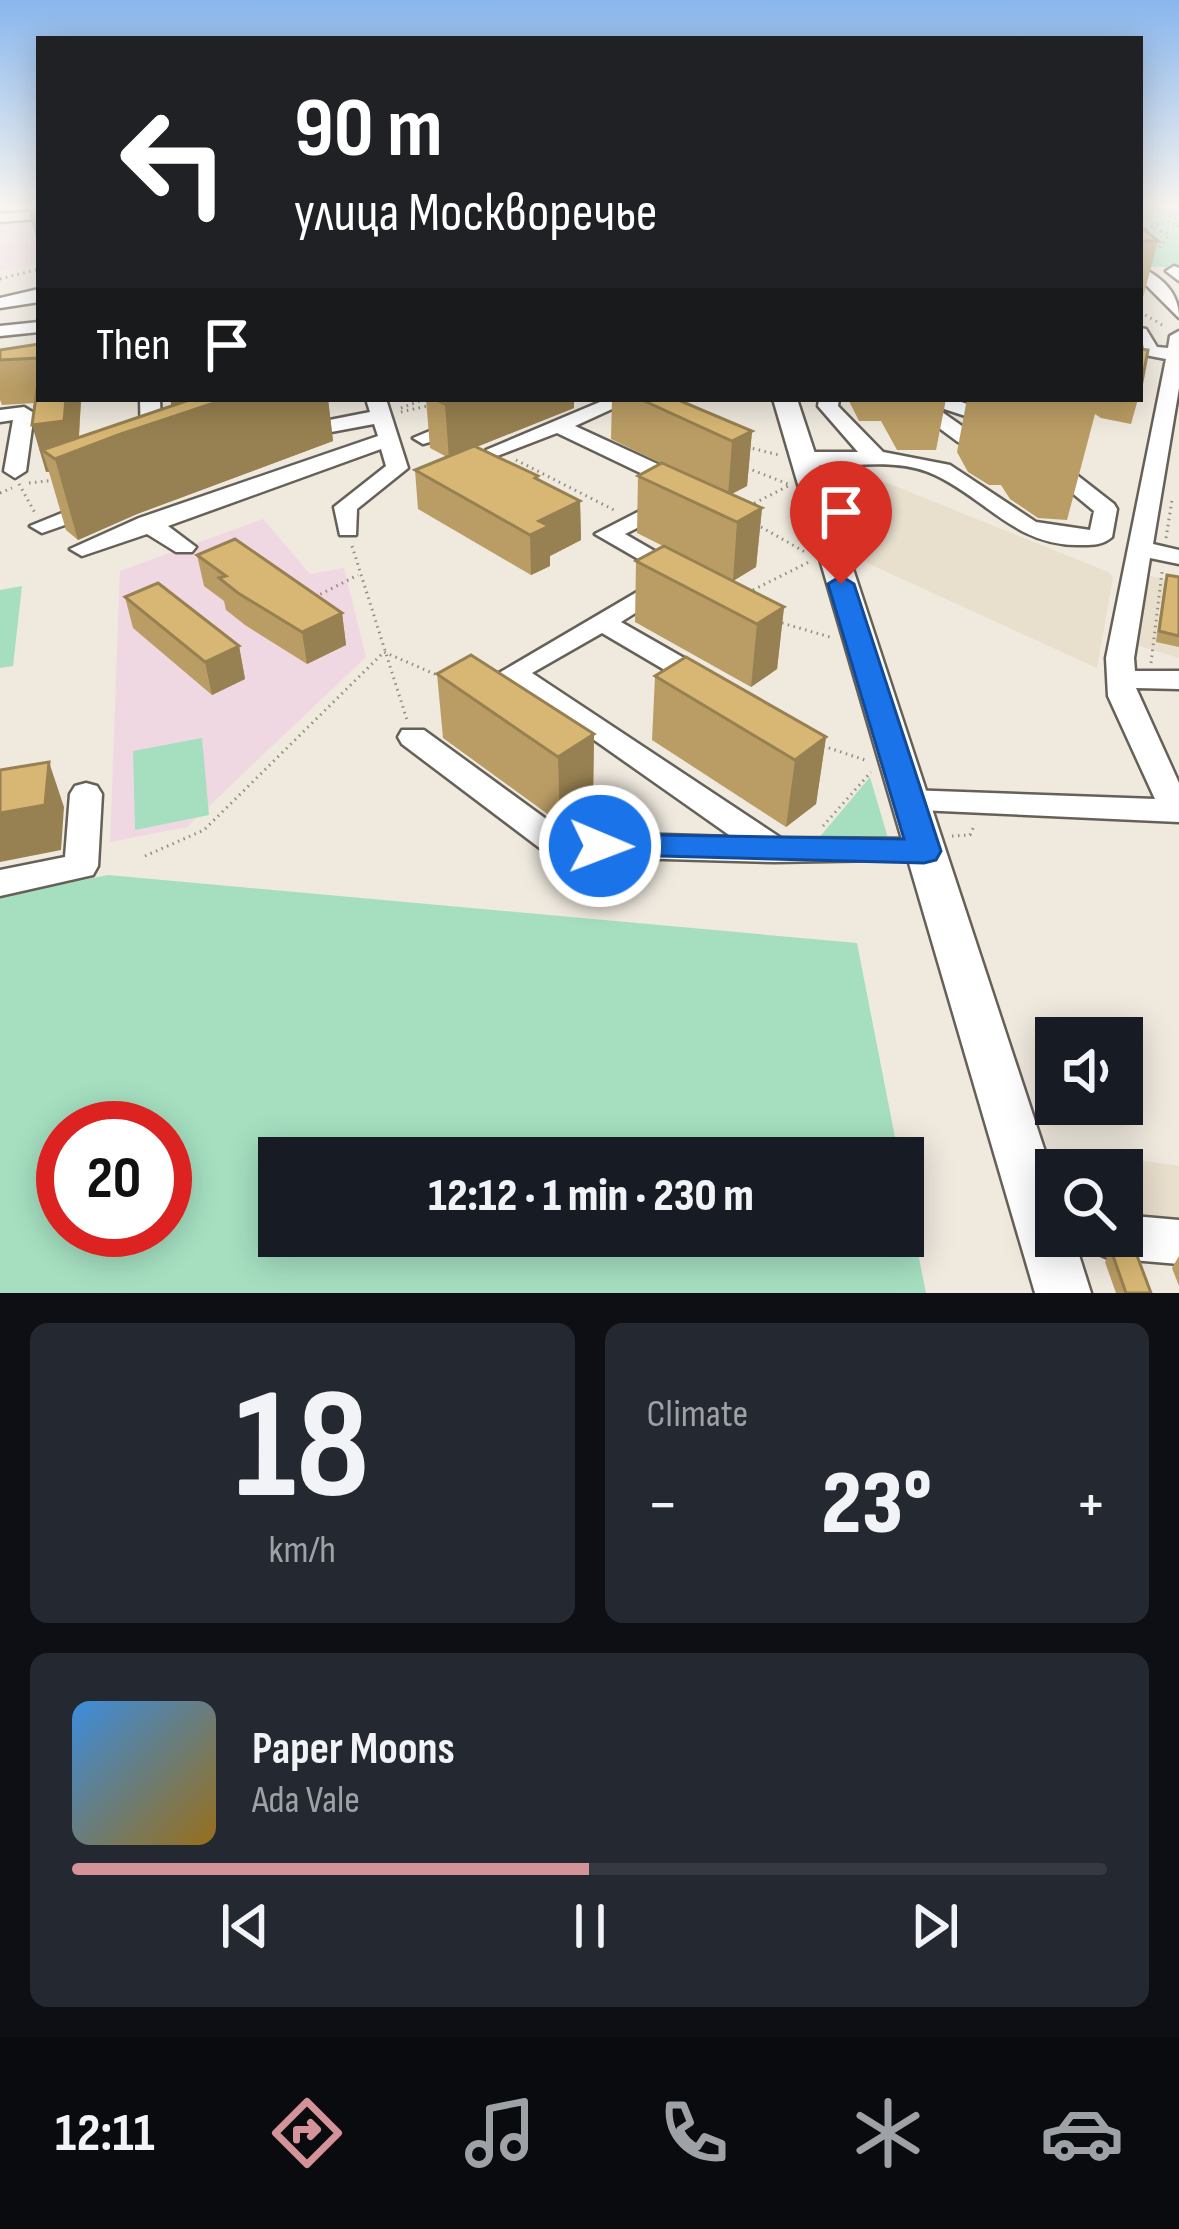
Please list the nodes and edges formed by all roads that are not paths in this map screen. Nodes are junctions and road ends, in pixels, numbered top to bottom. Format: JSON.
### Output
{"nodes":[{"id":1,"x":1143,"y":274,"type":"edge"},
{"id":2,"x":1177,"y":278,"type":"edge"},
{"id":3,"x":1157,"y":285,"type":"junction"},
{"id":4,"x":36,"y":297,"type":"edge"},
{"id":5,"x":0,"y":306,"type":"edge"},
{"id":6,"x":1179,"y":314,"type":"edge"},
{"id":7,"x":36,"y":326,"type":"edge"},
{"id":8,"x":0,"y":332,"type":"edge"},
{"id":9,"x":36,"y":346,"type":"edge"},
{"id":10,"x":1166,"y":347,"type":"edge"},
{"id":11,"x":0,"y":355,"type":"edge"},
{"id":12,"x":150,"y":402,"type":"edge"},
{"id":13,"x":517,"y":402,"type":"edge"},
{"id":14,"x":600,"y":402,"type":"edge"},
{"id":15,"x":784,"y":402,"type":"edge"},
{"id":16,"x":829,"y":402,"type":"edge"},
{"id":17,"x":914,"y":402,"type":"edge"},
{"id":18,"x":941,"y":402,"type":"edge"},
{"id":19,"x":1035,"y":402,"type":"edge"},
{"id":20,"x":0,"y":416,"type":"edge"},
{"id":21,"x":383,"y":418,"type":"edge"},
{"id":22,"x":558,"y":426,"type":"junction"},
{"id":23,"x":286,"y":434,"type":"dead end"},
{"id":24,"x":423,"y":439,"type":"dead end"},
{"id":25,"x":170,"y":443,"type":"edge"},
{"id":26,"x":497,"y":450,"type":"road end"},
{"id":27,"x":791,"y":457,"type":"junction"},
{"id":28,"x":877,"y":458,"type":"junction"},
{"id":29,"x":397,"y":468,"type":"junction"},
{"id":30,"x":9,"y":484,"type":"edge"},
{"id":31,"x":414,"y":491,"type":"edge"},
{"id":32,"x":109,"y":501,"type":"dead end"},
{"id":33,"x":147,"y":524,"type":"junction"},
{"id":34,"x":43,"y":526,"type":"dead end"},
{"id":35,"x":348,"y":530,"type":"road end"},
{"id":36,"x":1100,"y":537,"type":"junction"},
{"id":37,"x":184,"y":547,"type":"dead end"},
{"id":38,"x":82,"y":549,"type":"dead end"},
{"id":39,"x":1157,"y":551,"type":"edge"},
{"id":40,"x":603,"y":622,"type":"junction"},
{"id":41,"x":1121,"y":679,"type":"junction"},
{"id":42,"x":1165,"y":680,"type":"edge"},
{"id":43,"x":732,"y":698,"type":"edge"},
{"id":44,"x":412,"y":736,"type":"road end"},
{"id":45,"x":86,"y":794,"type":"dead end"},
{"id":46,"x":908,"y":801,"type":"junction"},
{"id":47,"x":1178,"y":811,"type":"edge"},
{"id":48,"x":947,"y":843,"type":"junction"},
{"id":49,"x":788,"y":850,"type":"junction"},
{"id":50,"x":0,"y":883,"type":"edge"},
{"id":51,"x":1035,"y":1177,"type":"edge"},
{"id":52,"x":1143,"y":1239,"type":"edge"},
{"id":53,"x":1179,"y":1242,"type":"edge"},
{"id":54,"x":1055,"y":1257,"type":"edge"},
{"id":55,"x":1063,"y":1293,"type":"edge"}],
"edges":[{"from":1,"to":3,"type":"street"},
{"from":2,"to":3,"type":"street"},
{"from":3,"to":6,"type":"street"},
{"from":4,"to":5,"type":"street"},
{"from":7,"to":8,"type":"street"},
{"from":9,"to":11,"type":"main road"},
{"from":10,"to":39,"type":"street"},
{"from":12,"to":25,"type":"street"},
{"from":13,"to":24,"type":"street"},
{"from":14,"to":22,"type":"street"},
{"from":15,"to":27,"type":"main road"},
{"from":16,"to":28,"type":"street"},
{"from":17,"to":36,"type":"street"},
{"from":18,"to":19,"type":"street"},
{"from":20,"to":30,"type":"street"},
{"from":21,"to":23,"type":"street"},
{"from":21,"to":29,"type":"street"},
{"from":21,"to":33,"type":"street"},
{"from":22,"to":26,"type":"street"},
{"from":22,"to":40,"type":"street"},
{"from":27,"to":28,"type":"street"},
{"from":27,"to":46,"type":"main road"},
{"from":28,"to":36,"type":"street"},
{"from":29,"to":31,"type":"street"},
{"from":29,"to":35,"type":"street"},
{"from":32,"to":34,"type":"street"},
{"from":33,"to":37,"type":"street"},
{"from":33,"to":38,"type":"street"},
{"from":36,"to":39,"type":"street"},
{"from":39,"to":41,"type":"street"},
{"from":40,"to":43,"type":"street"},
{"from":40,"to":49,"type":"street"},
{"from":41,"to":42,"type":"street"},
{"from":41,"to":47,"type":"street"},
{"from":44,"to":49,"type":"street"},
{"from":45,"to":50,"type":"street"},
{"from":46,"to":47,"type":"street"},
{"from":46,"to":48,"type":"main road"},
{"from":48,"to":49,"type":"street"},
{"from":48,"to":51,"type":"main road"},
{"from":52,"to":53,"type":"street"},
{"from":54,"to":55,"type":"main road"}]}
